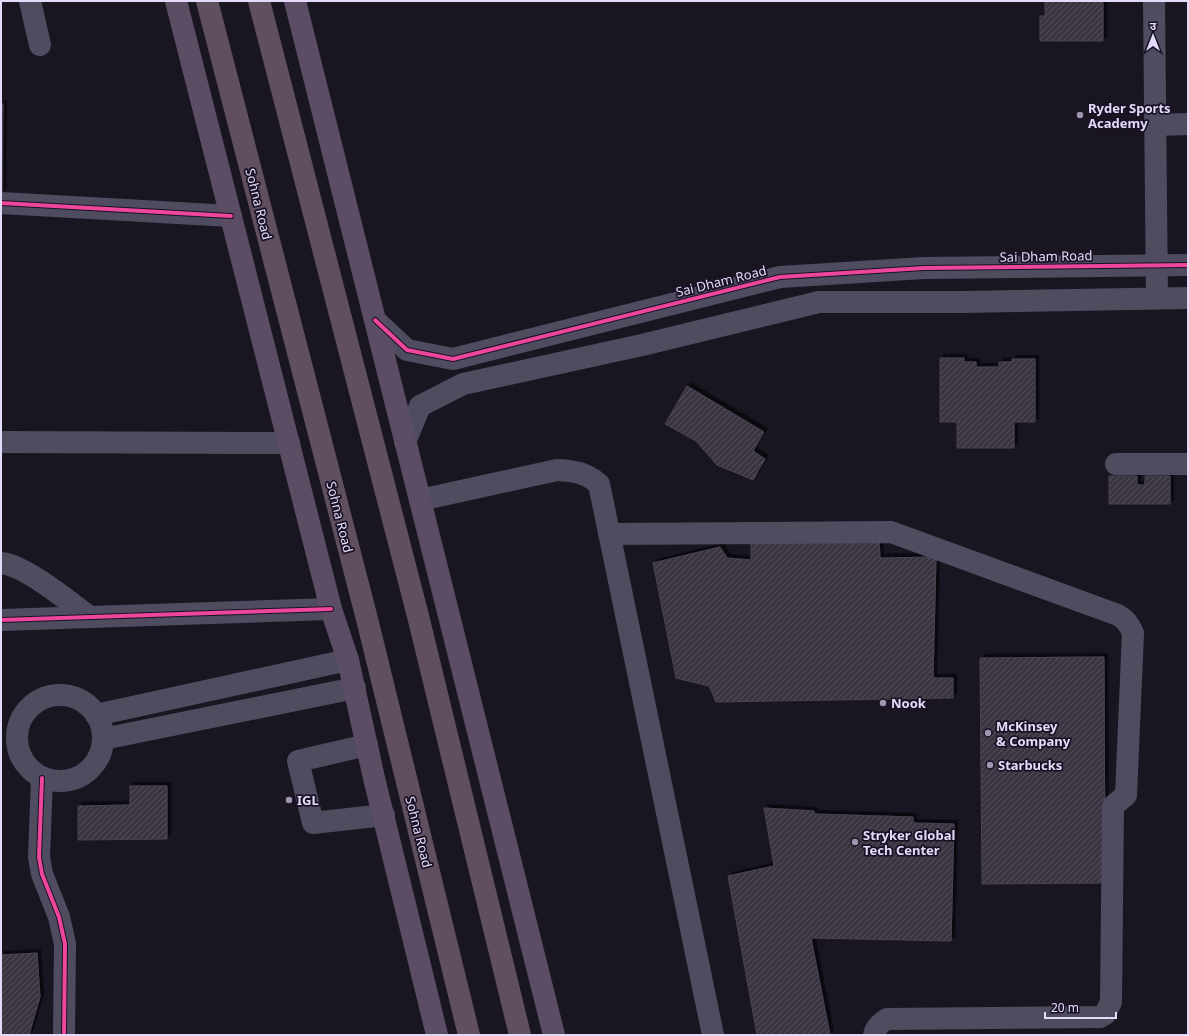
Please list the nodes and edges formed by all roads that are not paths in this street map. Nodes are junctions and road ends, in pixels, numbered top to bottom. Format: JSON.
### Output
{"nodes":[{"id":1,"x":30,"y":1,"type":"edge"},
{"id":2,"x":176,"y":1,"type":"edge"},
{"id":3,"x":207,"y":1,"type":"edge"},
{"id":4,"x":259,"y":1,"type":"edge"},
{"id":5,"x":295,"y":1,"type":"edge"},
{"id":6,"x":1154,"y":1,"type":"edge"},
{"id":7,"x":40,"y":45,"type":"dead end"},
{"id":8,"x":1188,"y":124,"type":"edge"},
{"id":9,"x":1155,"y":125,"type":"junction"},
{"id":10,"x":1,"y":203,"type":"edge"},
{"id":11,"x":231,"y":216,"type":"junction"},
{"id":12,"x":1158,"y":265,"type":"junction"},
{"id":13,"x":1188,"y":265,"type":"edge"},
{"id":14,"x":1157,"y":298,"type":"junction"},
{"id":15,"x":1188,"y":298,"type":"edge"},
{"id":16,"x":634,"y":313,"type":"junction"},
{"id":17,"x":375,"y":320,"type":"junction"},
{"id":18,"x":642,"y":345,"type":"junction"},
{"id":19,"x":1,"y":442,"type":"edge"},
{"id":20,"x":405,"y":442,"type":"junction"},
{"id":21,"x":289,"y":443,"type":"junction"},
{"id":22,"x":1116,"y":464,"type":"dead end"},
{"id":23,"x":1188,"y":464,"type":"edge"},
{"id":24,"x":420,"y":500,"type":"junction"},
{"id":25,"x":609,"y":534,"type":"junction"},
{"id":26,"x":1,"y":563,"type":"edge"},
{"id":27,"x":331,"y":609,"type":"junction"},
{"id":28,"x":90,"y":617,"type":"junction"},
{"id":29,"x":1,"y":620,"type":"edge"},
{"id":30,"x":348,"y":660,"type":"junction"},
{"id":31,"x":355,"y":688,"type":"junction"},
{"id":32,"x":96,"y":715,"type":"junction"},
{"id":33,"x":103,"y":739,"type":"junction"},
{"id":34,"x":367,"y":745,"type":"junction"},
{"id":35,"x":9,"y":750,"type":"edge"},
{"id":36,"x":42,"y":778,"type":"junction"},
{"id":37,"x":384,"y":815,"type":"junction"},
{"id":38,"x":64,"y":1035,"type":"edge"},
{"id":39,"x":436,"y":1035,"type":"edge"},
{"id":40,"x":469,"y":1035,"type":"edge"},
{"id":41,"x":520,"y":1035,"type":"edge"},
{"id":42,"x":554,"y":1035,"type":"edge"},
{"id":43,"x":713,"y":1035,"type":"edge"},
{"id":44,"x":874,"y":1035,"type":"edge"}],
"edges":[{"from":1,"to":7,"type":"street"},
{"from":2,"to":11,"type":"main road"},
{"from":3,"to":40,"type":"highway","name":"Sohna Road"},
{"from":4,"to":41,"type":"highway"},
{"from":5,"to":17,"type":"main road"},
{"from":6,"to":9,"type":"street"},
{"from":8,"to":9,"type":"street"},
{"from":9,"to":12,"type":"street"},
{"from":10,"to":11,"type":"street"},
{"from":11,"to":21,"type":"main road"},
{"from":12,"to":13,"type":"street","name":"Sai Dham Road"},
{"from":12,"to":14,"type":"street"},
{"from":12,"to":16,"type":"street","name":"Sai Dham Road"},
{"from":14,"to":15,"type":"street"},
{"from":14,"to":18,"type":"street"},
{"from":16,"to":17,"type":"street","name":"Sai Dham Road"},
{"from":16,"to":18,"type":"street"},
{"from":17,"to":20,"type":"main road"},
{"from":18,"to":20,"type":"street"},
{"from":19,"to":21,"type":"street"},
{"from":20,"to":24,"type":"main road"},
{"from":21,"to":27,"type":"main road"},
{"from":22,"to":23,"type":"street"},
{"from":24,"to":25,"type":"street"},
{"from":24,"to":42,"type":"main road"},
{"from":25,"to":43,"type":"street"},
{"from":25,"to":44,"type":"street"},
{"from":26,"to":28,"type":"street"},
{"from":27,"to":28,"type":"street"},
{"from":27,"to":30,"type":"main road"},
{"from":28,"to":29,"type":"street"},
{"from":30,"to":31,"type":"main road"},
{"from":30,"to":32,"type":"street"},
{"from":31,"to":33,"type":"street"},
{"from":31,"to":34,"type":"main road"},
{"from":32,"to":33,"type":"street"},
{"from":32,"to":35,"type":"street"},
{"from":33,"to":36,"type":"street"},
{"from":34,"to":37,"type":"main road"},
{"from":34,"to":37,"type":"street"},
{"from":35,"to":36,"type":"street"},
{"from":36,"to":38,"type":"street"},
{"from":37,"to":39,"type":"main road"}]}
